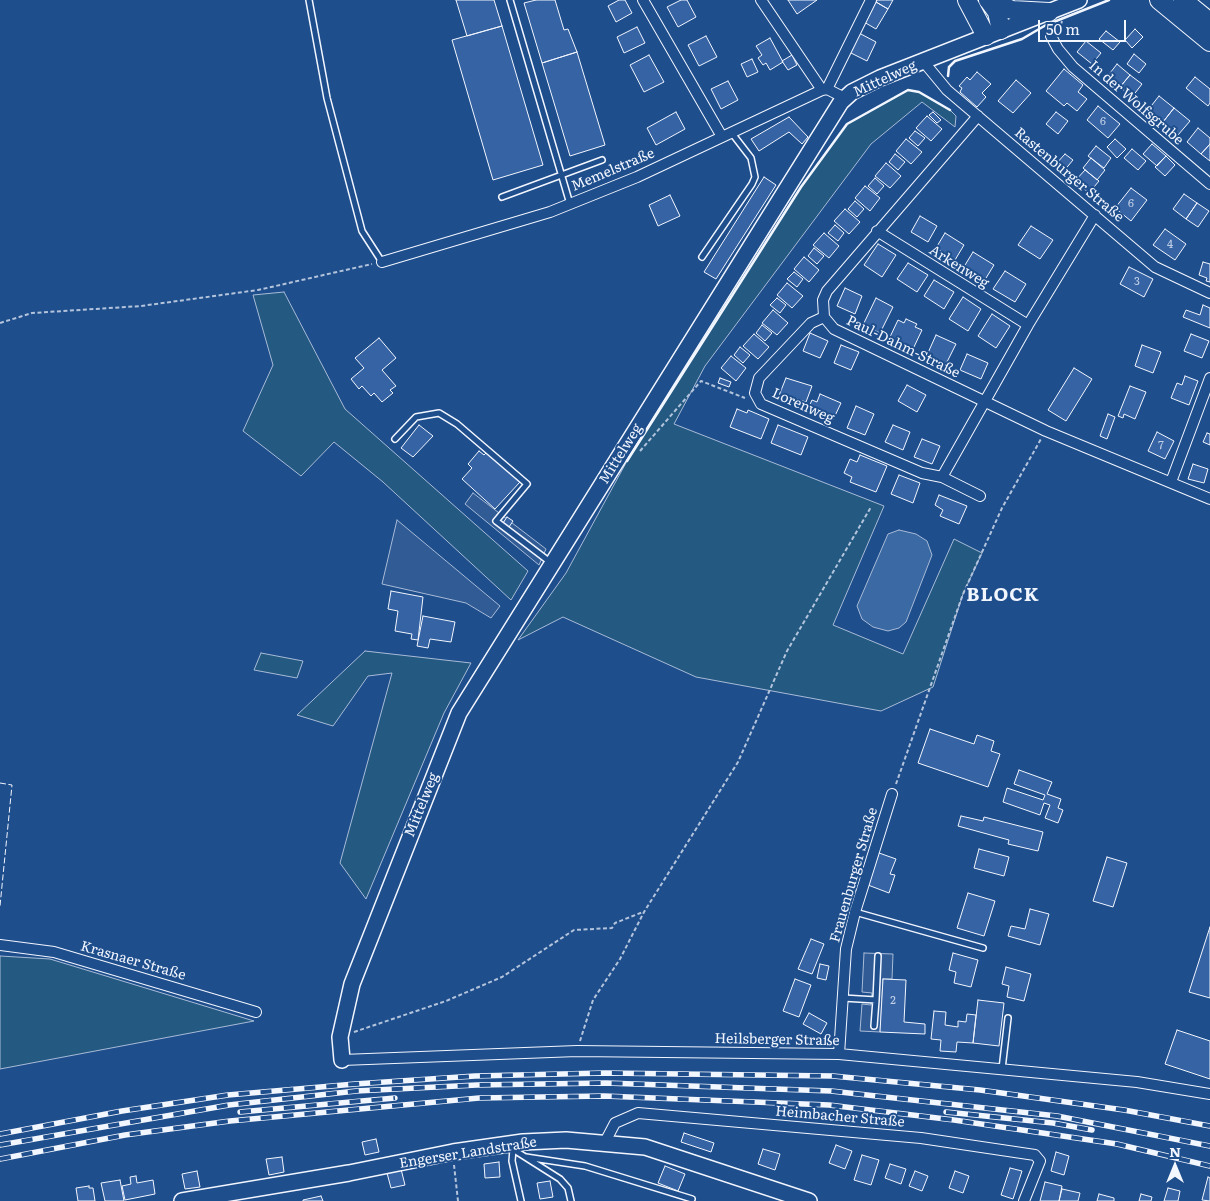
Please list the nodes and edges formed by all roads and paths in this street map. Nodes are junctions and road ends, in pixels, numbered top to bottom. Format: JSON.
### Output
{"nodes":[{"id":1,"x":309,"y":0,"type":"edge"},
{"id":2,"x":510,"y":0,"type":"edge"},
{"id":3,"x":643,"y":0,"type":"edge"},
{"id":4,"x":761,"y":0,"type":"edge"},
{"id":5,"x":870,"y":0,"type":"edge"},
{"id":6,"x":966,"y":0,"type":"edge"},
{"id":7,"x":988,"y":0,"type":"edge"},
{"id":8,"x":1079,"y":0,"type":"edge"},
{"id":9,"x":1159,"y":0,"type":"edge"},
{"id":10,"x":1183,"y":0,"type":"edge"},
{"id":11,"x":1048,"y":12,"type":"junction"},
{"id":12,"x":1210,"y":22,"type":"edge"},
{"id":13,"x":994,"y":33,"type":"junction"},
{"id":14,"x":1051,"y":36,"type":"dead end"},
{"id":15,"x":1210,"y":42,"type":"edge"},
{"id":16,"x":923,"y":60,"type":"junction"},
{"id":17,"x":824,"y":90,"type":"junction"},
{"id":18,"x":846,"y":98,"type":"junction"},
{"id":19,"x":978,"y":116,"type":"junction"},
{"id":20,"x":726,"y":133,"type":"junction"},
{"id":21,"x":602,"y":160,"type":"dead end"},
{"id":22,"x":562,"y":175,"type":"junction"},
{"id":23,"x":1210,"y":184,"type":"edge"},
{"id":24,"x":502,"y":197,"type":"dead end"},
{"id":25,"x":570,"y":204,"type":"junction"},
{"id":26,"x":1095,"y":215,"type":"junction"},
{"id":27,"x":877,"y":231,"type":"junction"},
{"id":28,"x":702,"y":257,"type":"dead end"},
{"id":29,"x":382,"y":262,"type":"junction"},
{"id":30,"x":1210,"y":293,"type":"edge"},
{"id":31,"x":824,"y":317,"type":"junction"},
{"id":32,"x":0,"y":323,"type":"edge"},
{"id":33,"x":1028,"y":325,"type":"junction"},
{"id":34,"x":1210,"y":378,"type":"edge"},
{"id":35,"x":984,"y":402,"type":"junction"},
{"id":36,"x":761,"y":404,"type":"junction"},
{"id":37,"x":1046,"y":431,"type":"junction"},
{"id":38,"x":395,"y":439,"type":"dead end"},
{"id":39,"x":640,"y":451,"type":"dead end"},
{"id":40,"x":942,"y":477,"type":"junction"},
{"id":41,"x":1171,"y":482,"type":"junction"},
{"id":42,"x":980,"y":496,"type":"dead end"},
{"id":43,"x":1210,"y":499,"type":"edge"},
{"id":44,"x":870,"y":506,"type":"dead end"},
{"id":45,"x":553,"y":564,"type":"junction"},
{"id":46,"x":892,"y":794,"type":"joint"},
{"id":47,"x":644,"y":912,"type":"junction"},
{"id":48,"x":855,"y":912,"type":"junction"},
{"id":49,"x":0,"y":945,"type":"edge"},
{"id":50,"x":983,"y":948,"type":"dead end"},
{"id":51,"x":878,"y":956,"type":"dead end"},
{"id":52,"x":843,"y":998,"type":"junction"},
{"id":53,"x":876,"y":1000,"type":"junction"},
{"id":54,"x":256,"y":1012,"type":"dead end"},
{"id":55,"x":1008,"y":1018,"type":"dead end"},
{"id":56,"x":874,"y":1026,"type":"dead end"},
{"id":57,"x":340,"y":1037,"type":"junction"},
{"id":58,"x":577,"y":1051,"type":"junction"},
{"id":59,"x":839,"y":1054,"type":"junction"},
{"id":60,"x":342,"y":1060,"type":"joint"},
{"id":61,"x":1002,"y":1069,"type":"junction"},
{"id":62,"x":1210,"y":1094,"type":"edge"},
{"id":63,"x":605,"y":1142,"type":"junction"},
{"id":64,"x":510,"y":1147,"type":"junction"},
{"id":65,"x":453,"y":1152,"type":"junction"},
{"id":66,"x":526,"y":1157,"type":"junction"},
{"id":67,"x":692,"y":1199,"type":"dead end"},
{"id":68,"x":182,"y":1201,"type":"edge"},
{"id":69,"x":458,"y":1201,"type":"edge"},
{"id":70,"x":521,"y":1201,"type":"edge"},
{"id":71,"x":571,"y":1201,"type":"edge"},
{"id":72,"x":809,"y":1201,"type":"edge"},
{"id":73,"x":1024,"y":1201,"type":"edge"}],
"edges":[{"from":1,"to":29,"type":"lane"},
{"from":2,"to":22,"type":"lane"},
{"from":3,"to":20,"type":"street"},
{"from":4,"to":17,"type":"street"},
{"from":5,"to":17,"type":"street","name":"Mittelweg"},
{"from":6,"to":13,"type":"highway"},
{"from":7,"to":11,"type":"highway"},
{"from":7,"to":13,"type":"highway"},
{"from":8,"to":11,"type":"main road","name":"Mittelweg"},
{"from":9,"to":15,"type":"highway"},
{"from":10,"to":12,"type":"highway"},
{"from":11,"to":13,"type":"main road","name":"Mittelweg"},
{"from":13,"to":16,"type":"main road","name":"Mittelweg"},
{"from":14,"to":23,"type":"street","name":"In der Wolfsgrube"},
{"from":16,"to":18,"type":"main road","name":"Mittelweg"},
{"from":16,"to":19,"type":"street","name":"Rastenburger Straße"},
{"from":17,"to":18,"type":"street"},
{"from":17,"to":20,"type":"street","name":"Memelstraße"},
{"from":18,"to":45,"type":"main road","name":"Mittelweg"},
{"from":19,"to":26,"type":"street","name":"Rastenburger Straße"},
{"from":19,"to":27,"type":"street"},
{"from":20,"to":25,"type":"street","name":"Memelstraße"},
{"from":20,"to":28,"type":"lane"},
{"from":21,"to":22,"type":"lane"},
{"from":22,"to":24,"type":"lane"},
{"from":22,"to":25,"type":"lane"},
{"from":25,"to":29,"type":"street","name":"Memelstraße"},
{"from":26,"to":30,"type":"street","name":"Rastenburger Straße"},
{"from":26,"to":33,"type":"street"},
{"from":27,"to":31,"type":"street"},
{"from":27,"to":33,"type":"street","name":"Arkenweg"},
{"from":29,"to":32,"type":"path"},
{"from":31,"to":35,"type":"street","name":"Paul-Dahm-Straße"},
{"from":31,"to":36,"type":"street","name":"Lorenweg"},
{"from":33,"to":35,"type":"street"},
{"from":34,"to":41,"type":"street"},
{"from":35,"to":37,"type":"street","name":"Paul-Dahm-Straße"},
{"from":35,"to":40,"type":"street"},
{"from":36,"to":39,"type":"path"},
{"from":36,"to":40,"type":"street","name":"Lorenweg"},
{"from":37,"to":41,"type":"street","name":"Paul-Dahm-Straße"},
{"from":37,"to":46,"type":"path"},
{"from":38,"to":45,"type":"lane"},
{"from":40,"to":42,"type":"street","name":"Lorenweg"},
{"from":41,"to":43,"type":"street","name":"Paul-Dahm-Straße"},
{"from":44,"to":47,"type":"path"},
{"from":45,"to":57,"type":"main road","name":"Mittelweg"},
{"from":46,"to":48,"type":"street","name":"Frauenburger Straße"},
{"from":47,"to":57,"type":"path"},
{"from":47,"to":58,"type":"path"},
{"from":48,"to":50,"type":"lane"},
{"from":48,"to":52,"type":"street","name":"Frauenburger Straße"},
{"from":49,"to":54,"type":"street","name":"Krasnaer Straße"},
{"from":51,"to":53,"type":"lane"},
{"from":52,"to":53,"type":"lane"},
{"from":52,"to":59,"type":"street","name":"Frauenburger Straße"},
{"from":53,"to":56,"type":"lane"},
{"from":55,"to":61,"type":"lane"},
{"from":57,"to":60,"type":"main road","name":"Mittelweg"},
{"from":58,"to":59,"type":"street","name":"Heilsberger Straße"},
{"from":58,"to":60,"type":"street","name":"Heilsberger Straße"},
{"from":59,"to":61,"type":"street","name":"Heilsberger Straße"},
{"from":61,"to":62,"type":"street","name":"Heilsberger Straße"},
{"from":63,"to":64,"type":"main road","name":"Engerser Landstraße"},
{"from":63,"to":72,"type":"main road","name":"Engerser Landstraße"},
{"from":63,"to":73,"type":"street","name":"Heimbacher Straße"},
{"from":64,"to":65,"type":"main road","name":"Engerser Landstraße"},
{"from":64,"to":66,"type":"lane"},
{"from":64,"to":70,"type":"lane"},
{"from":65,"to":68,"type":"main road","name":"Engerser Landstraße"},
{"from":65,"to":69,"type":"path"},
{"from":66,"to":67,"type":"lane"},
{"from":66,"to":71,"type":"lane"}]}
